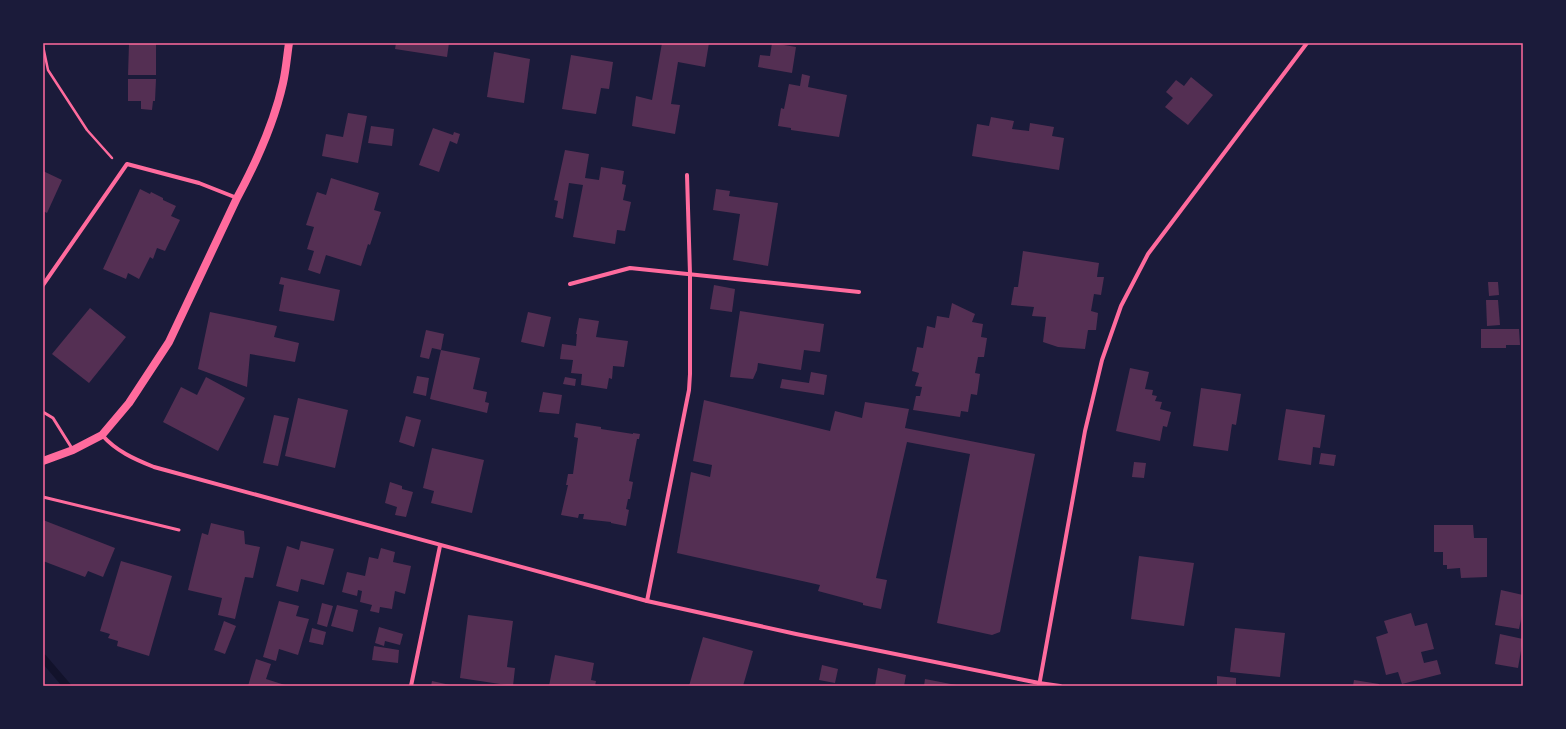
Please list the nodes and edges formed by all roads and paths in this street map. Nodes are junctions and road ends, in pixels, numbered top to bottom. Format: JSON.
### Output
{"nodes":[{"id":1,"x":289,"y":43,"type":"edge"},
{"id":2,"x":1307,"y":43,"type":"edge"},
{"id":3,"x":43,"y":46,"type":"edge"},
{"id":4,"x":127,"y":164,"type":"junction"},
{"id":5,"x":687,"y":175,"type":"dead end"},
{"id":6,"x":237,"y":198,"type":"junction"},
{"id":7,"x":690,"y":274,"type":"junction"},
{"id":8,"x":570,"y":284,"type":"dead end"},
{"id":9,"x":43,"y":285,"type":"edge"},
{"id":10,"x":859,"y":292,"type":"dead end"},
{"id":11,"x":43,"y":412,"type":"edge"},
{"id":12,"x":102,"y":435,"type":"junction"},
{"id":13,"x":73,"y":450,"type":"junction"},
{"id":14,"x":43,"y":461,"type":"edge"},
{"id":15,"x":43,"y":496,"type":"edge"},
{"id":16,"x":179,"y":530,"type":"dead end"},
{"id":17,"x":440,"y":546,"type":"junction"},
{"id":18,"x":647,"y":601,"type":"junction"},
{"id":19,"x":1039,"y":685,"type":"edge"},
{"id":20,"x":411,"y":686,"type":"edge"},
{"id":21,"x":1060,"y":686,"type":"edge"}],
"edges":[{"from":1,"to":6,"type":"main road"},
{"from":2,"to":19,"type":"street"},
{"from":3,"to":4,"type":"path"},
{"from":4,"to":6,"type":"street"},
{"from":4,"to":9,"type":"street"},
{"from":5,"to":7,"type":"street"},
{"from":6,"to":12,"type":"main road"},
{"from":7,"to":8,"type":"street"},
{"from":7,"to":10,"type":"street"},
{"from":7,"to":18,"type":"street"},
{"from":11,"to":13,"type":"lane"},
{"from":12,"to":13,"type":"main road"},
{"from":12,"to":17,"type":"street"},
{"from":13,"to":14,"type":"main road"},
{"from":15,"to":16,"type":"lane"},
{"from":17,"to":18,"type":"street"},
{"from":17,"to":20,"type":"street"},
{"from":18,"to":19,"type":"street"},
{"from":19,"to":21,"type":"street"}]}
